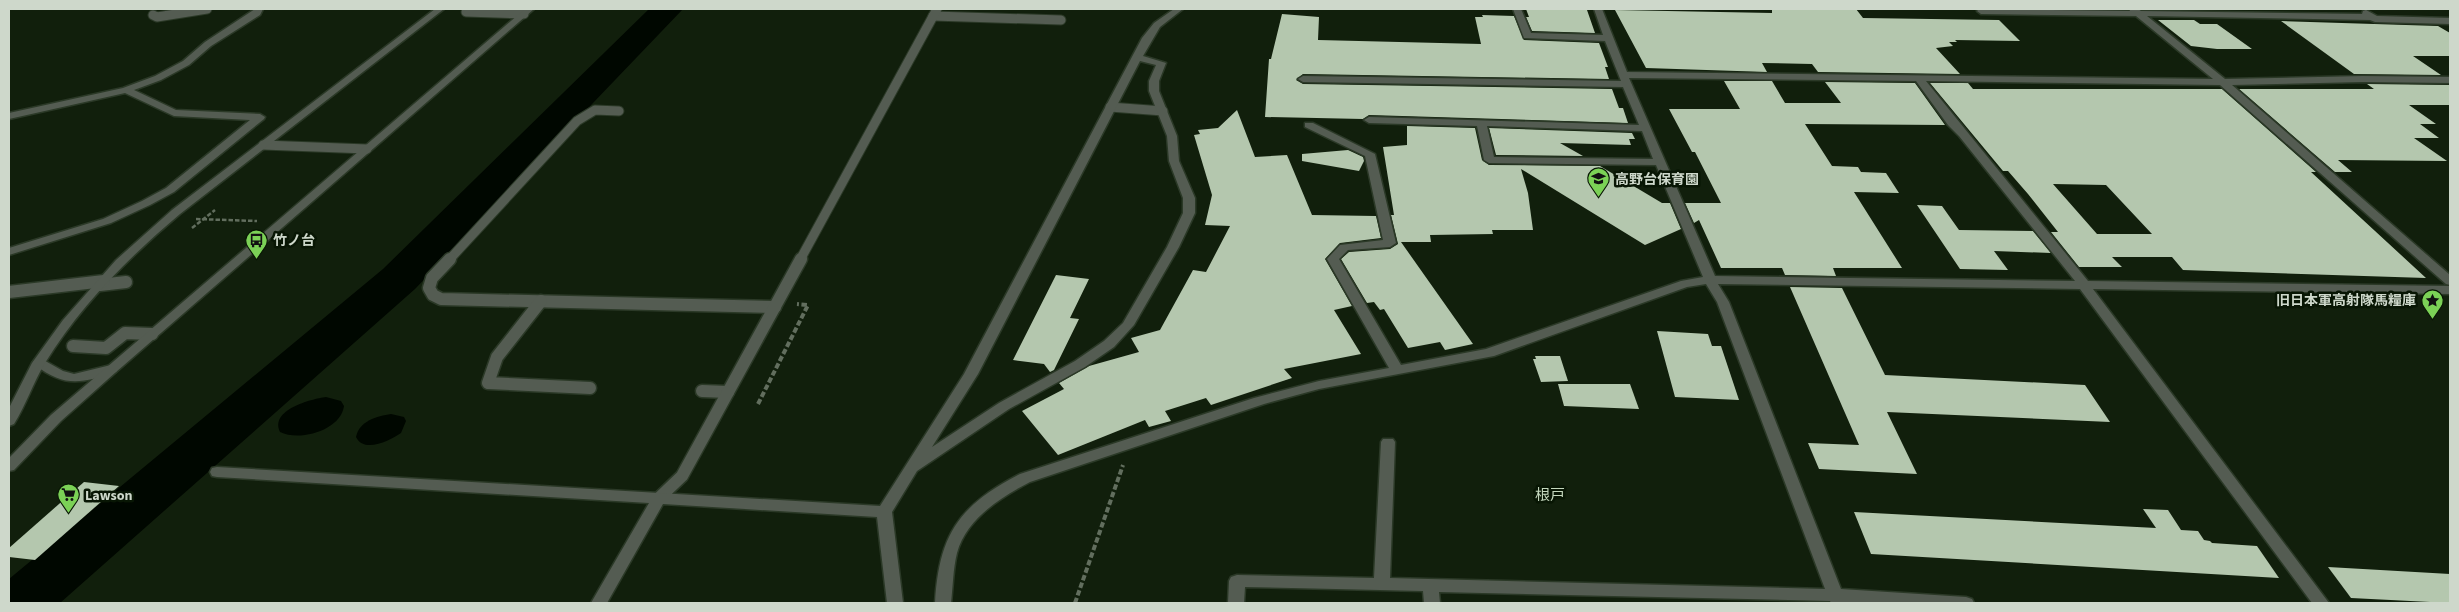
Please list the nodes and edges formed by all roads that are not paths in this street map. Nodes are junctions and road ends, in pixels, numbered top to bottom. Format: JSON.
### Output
{"nodes":[{"id":1,"x":207,"y":9,"type":"edge"},
{"id":2,"x":259,"y":9,"type":"edge"},
{"id":3,"x":440,"y":9,"type":"edge"},
{"id":4,"x":1179,"y":9,"type":"edge"},
{"id":5,"x":1517,"y":9,"type":"edge"},
{"id":6,"x":1598,"y":9,"type":"edge"},
{"id":7,"x":2360,"y":9,"type":"edge"},
{"id":8,"x":527,"y":11,"type":"edge"},
{"id":9,"x":1981,"y":11,"type":"dead end"},
{"id":10,"x":2136,"y":11,"type":"edge"},
{"id":11,"x":466,"y":12,"type":"dead end"},
{"id":12,"x":935,"y":12,"type":"edge"},
{"id":13,"x":153,"y":15,"type":"dead end"},
{"id":14,"x":2372,"y":17,"type":"junction"},
{"id":15,"x":1061,"y":20,"type":"dead end"},
{"id":16,"x":2450,"y":20,"type":"edge"},
{"id":17,"x":1609,"y":38,"type":"junction"},
{"id":18,"x":1137,"y":57,"type":"junction"},
{"id":19,"x":1918,"y":78,"type":"junction"},
{"id":20,"x":1303,"y":79,"type":"dead end"},
{"id":21,"x":1625,"y":79,"type":"junction"},
{"id":22,"x":2450,"y":80,"type":"edge"},
{"id":23,"x":2223,"y":82,"type":"junction"},
{"id":24,"x":126,"y":90,"type":"junction"},
{"id":25,"x":1110,"y":107,"type":"junction"},
{"id":26,"x":619,"y":111,"type":"dead end"},
{"id":27,"x":1163,"y":111,"type":"junction"},
{"id":28,"x":9,"y":116,"type":"edge"},
{"id":29,"x":1369,"y":120,"type":"dead end"},
{"id":30,"x":1481,"y":123,"type":"junction"},
{"id":31,"x":1309,"y":125,"type":"dead end"},
{"id":32,"x":1646,"y":128,"type":"junction"},
{"id":33,"x":263,"y":145,"type":"junction"},
{"id":34,"x":367,"y":149,"type":"junction"},
{"id":35,"x":1660,"y":162,"type":"junction"},
{"id":36,"x":9,"y":252,"type":"edge"},
{"id":37,"x":1710,"y":280,"type":"junction"},
{"id":38,"x":2450,"y":281,"type":"edge"},
{"id":39,"x":126,"y":282,"type":"dead end"},
{"id":40,"x":102,"y":283,"type":"junction"},
{"id":41,"x":2084,"y":285,"type":"junction"},
{"id":42,"x":2450,"y":290,"type":"edge"},
{"id":43,"x":9,"y":292,"type":"edge"},
{"id":44,"x":541,"y":301,"type":"junction"},
{"id":45,"x":775,"y":307,"type":"junction"},
{"id":46,"x":152,"y":334,"type":"junction"},
{"id":47,"x":73,"y":346,"type":"dead end"},
{"id":48,"x":40,"y":362,"type":"junction"},
{"id":49,"x":112,"y":369,"type":"junction"},
{"id":50,"x":1396,"y":369,"type":"junction"},
{"id":51,"x":590,"y":388,"type":"dead end"},
{"id":52,"x":702,"y":391,"type":"dead end"},
{"id":53,"x":728,"y":392,"type":"junction"},
{"id":54,"x":9,"y":421,"type":"edge"},
{"id":55,"x":1388,"y":442,"type":"dead end"},
{"id":56,"x":9,"y":466,"type":"edge"},
{"id":57,"x":909,"y":470,"type":"junction"},
{"id":58,"x":216,"y":472,"type":"dead end"},
{"id":59,"x":659,"y":498,"type":"junction"},
{"id":60,"x":884,"y":512,"type":"junction"},
{"id":61,"x":1382,"y":584,"type":"junction"},
{"id":62,"x":1430,"y":585,"type":"junction"},
{"id":63,"x":1837,"y":599,"type":"edge"},
{"id":64,"x":599,"y":603,"type":"edge"},
{"id":65,"x":895,"y":603,"type":"edge"},
{"id":66,"x":943,"y":603,"type":"edge"},
{"id":67,"x":1236,"y":603,"type":"edge"},
{"id":68,"x":1432,"y":603,"type":"edge"},
{"id":69,"x":1966,"y":603,"type":"edge"},
{"id":70,"x":2321,"y":603,"type":"edge"}],
"edges":[{"from":1,"to":13,"type":"lane"},
{"from":2,"to":24,"type":"street"},
{"from":3,"to":33,"type":"street"},
{"from":4,"to":18,"type":"street"},
{"from":5,"to":17,"type":"street"},
{"from":6,"to":17,"type":"street"},
{"from":7,"to":14,"type":"street"},
{"from":8,"to":11,"type":"lane"},
{"from":8,"to":34,"type":"street"},
{"from":9,"to":10,"type":"street"},
{"from":10,"to":14,"type":"street"},
{"from":10,"to":23,"type":"street"},
{"from":12,"to":15,"type":"lane"},
{"from":12,"to":45,"type":"lane"},
{"from":14,"to":16,"type":"street"},
{"from":17,"to":21,"type":"street"},
{"from":18,"to":25,"type":"street"},
{"from":18,"to":27,"type":"street"},
{"from":19,"to":21,"type":"street"},
{"from":19,"to":23,"type":"street"},
{"from":19,"to":41,"type":"street"},
{"from":20,"to":21,"type":"street"},
{"from":21,"to":32,"type":"street"},
{"from":22,"to":23,"type":"street"},
{"from":23,"to":38,"type":"street"},
{"from":24,"to":28,"type":"street"},
{"from":24,"to":36,"type":"street"},
{"from":25,"to":27,"type":"lane"},
{"from":25,"to":57,"type":"street"},
{"from":26,"to":44,"type":"lane"},
{"from":27,"to":57,"type":"street"},
{"from":29,"to":30,"type":"street"},
{"from":30,"to":32,"type":"street"},
{"from":30,"to":35,"type":"street"},
{"from":31,"to":50,"type":"street"},
{"from":32,"to":35,"type":"street"},
{"from":33,"to":34,"type":"lane"},
{"from":33,"to":40,"type":"street"},
{"from":34,"to":46,"type":"street"},
{"from":35,"to":37,"type":"street"},
{"from":37,"to":41,"type":"street"},
{"from":37,"to":50,"type":"street"},
{"from":37,"to":63,"type":"street"},
{"from":39,"to":40,"type":"lane"},
{"from":40,"to":43,"type":"lane"},
{"from":40,"to":48,"type":"street"},
{"from":41,"to":42,"type":"street"},
{"from":41,"to":70,"type":"street"},
{"from":44,"to":45,"type":"lane"},
{"from":44,"to":51,"type":"lane"},
{"from":45,"to":53,"type":"lane"},
{"from":46,"to":47,"type":"lane"},
{"from":46,"to":49,"type":"street"},
{"from":48,"to":49,"type":"street"},
{"from":48,"to":54,"type":"street"},
{"from":49,"to":56,"type":"street"},
{"from":50,"to":66,"type":"street"},
{"from":52,"to":53,"type":"lane"},
{"from":53,"to":59,"type":"lane"},
{"from":55,"to":61,"type":"street"},
{"from":57,"to":60,"type":"street"},
{"from":58,"to":59,"type":"street"},
{"from":59,"to":60,"type":"street"},
{"from":59,"to":64,"type":"street"},
{"from":60,"to":65,"type":"street"},
{"from":61,"to":62,"type":"street"},
{"from":61,"to":67,"type":"street"},
{"from":62,"to":63,"type":"street"},
{"from":62,"to":68,"type":"street"},
{"from":63,"to":69,"type":"street"}]}
